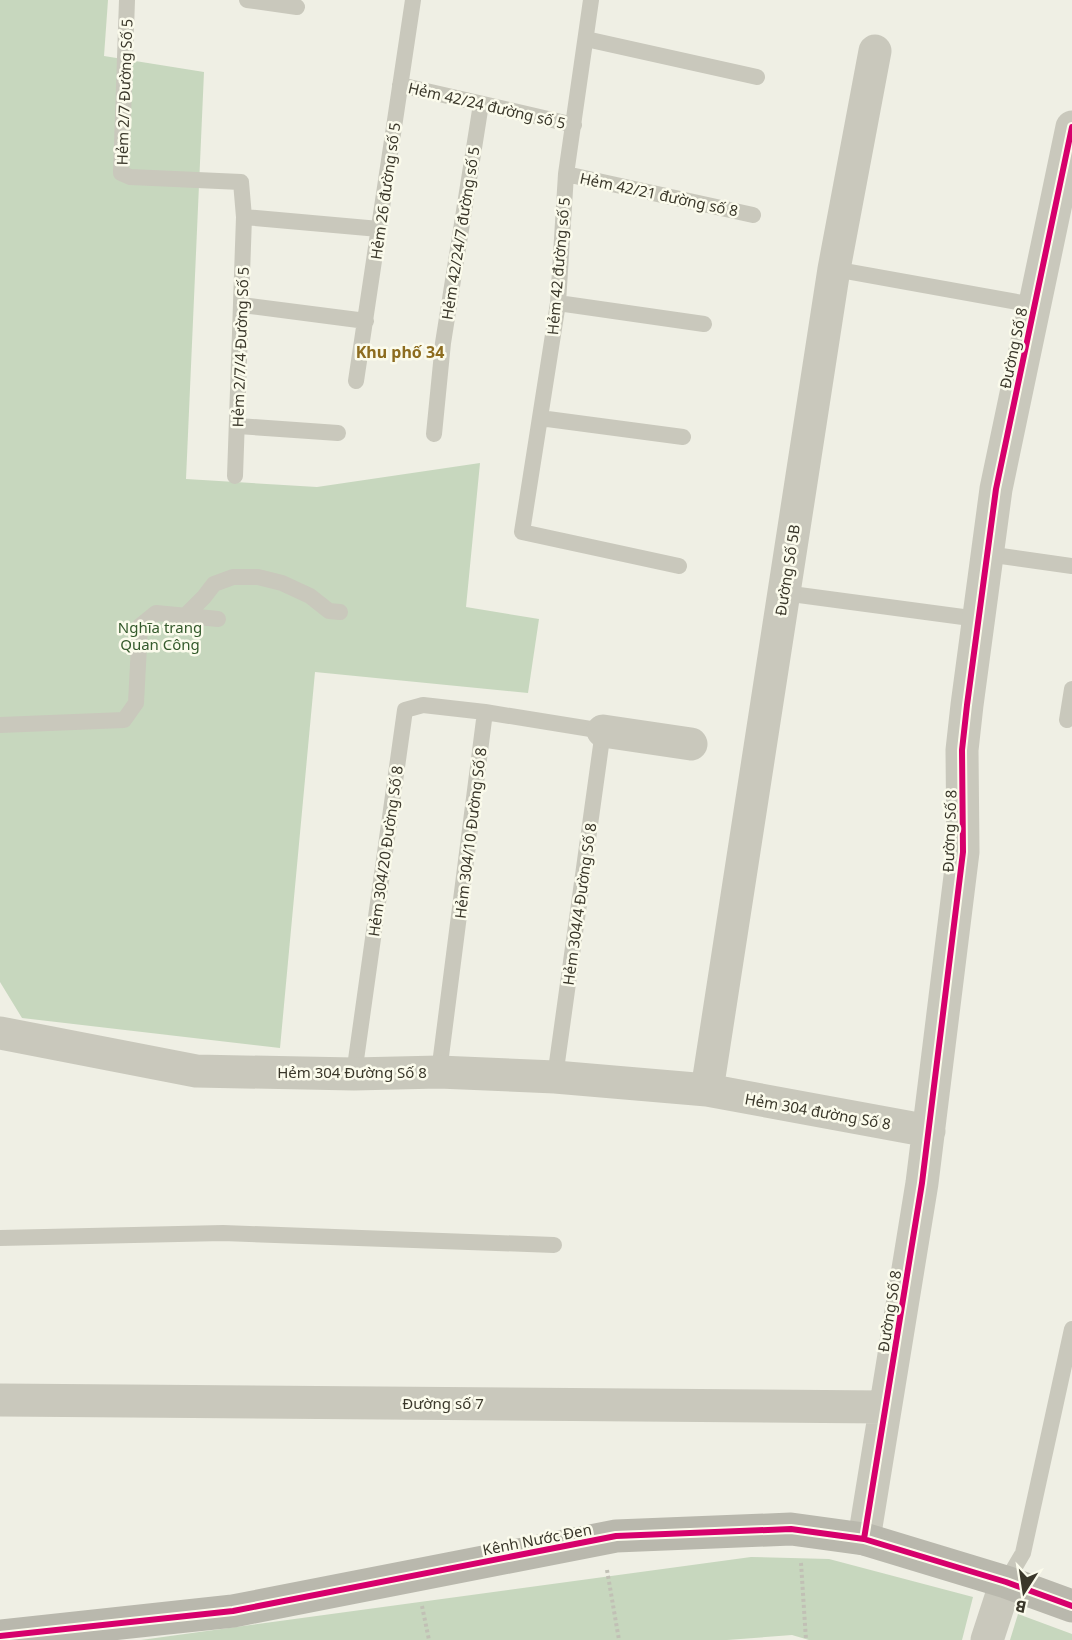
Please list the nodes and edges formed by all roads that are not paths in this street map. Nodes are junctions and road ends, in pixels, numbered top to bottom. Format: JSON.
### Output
{"nodes":[{"id":1,"x":127,"y":0,"type":"edge"},
{"id":2,"x":247,"y":0,"type":"edge"},
{"id":3,"x":413,"y":0,"type":"edge"},
{"id":4,"x":591,"y":0,"type":"edge"},
{"id":5,"x":297,"y":7,"type":"dead end"},
{"id":6,"x":586,"y":39,"type":"junction"},
{"id":7,"x":875,"y":51,"type":"dead end"},
{"id":8,"x":757,"y":77,"type":"dead end"},
{"id":9,"x":400,"y":85,"type":"junction"},
{"id":10,"x":481,"y":104,"type":"junction"},
{"id":11,"x":574,"y":125,"type":"junction"},
{"id":12,"x":1072,"y":127,"type":"edge"},
{"id":13,"x":566,"y":174,"type":"junction"},
{"id":14,"x":753,"y":214,"type":"dead end"},
{"id":15,"x":244,"y":217,"type":"junction"},
{"id":16,"x":379,"y":229,"type":"junction"},
{"id":17,"x":834,"y":269,"type":"junction"},
{"id":18,"x":558,"y":303,"type":"junction"},
{"id":19,"x":242,"y":305,"type":"junction"},
{"id":20,"x":1034,"y":305,"type":"junction"},
{"id":21,"x":366,"y":321,"type":"junction"},
{"id":22,"x":704,"y":324,"type":"dead end"},
{"id":23,"x":356,"y":381,"type":"dead end"},
{"id":24,"x":540,"y":418,"type":"junction"},
{"id":25,"x":238,"y":426,"type":"junction"},
{"id":26,"x":338,"y":433,"type":"dead end"},
{"id":27,"x":434,"y":434,"type":"dead end"},
{"id":28,"x":682,"y":437,"type":"dead end"},
{"id":29,"x":235,"y":476,"type":"dead end"},
{"id":30,"x":987,"y":554,"type":"junction"},
{"id":31,"x":679,"y":566,"type":"dead end"},
{"id":32,"x":1072,"y":566,"type":"edge"},
{"id":33,"x":784,"y":593,"type":"junction"},
{"id":34,"x":340,"y":612,"type":"dead end"},
{"id":35,"x":185,"y":615,"type":"junction"},
{"id":36,"x":218,"y":619,"type":"dead end"},
{"id":37,"x":978,"y":619,"type":"junction"},
{"id":38,"x":1072,"y":689,"type":"edge"},
{"id":39,"x":485,"y":712,"type":"junction"},
{"id":40,"x":1067,"y":720,"type":"dead end"},
{"id":41,"x":0,"y":725,"type":"edge"},
{"id":42,"x":603,"y":731,"type":"junction"},
{"id":43,"x":691,"y":744,"type":"dead end"},
{"id":44,"x":0,"y":1033,"type":"edge"},
{"id":45,"x":440,"y":1072,"type":"junction"},
{"id":46,"x":354,"y":1074,"type":"junction"},
{"id":47,"x":555,"y":1077,"type":"junction"},
{"id":48,"x":707,"y":1090,"type":"junction"},
{"id":49,"x":929,"y":1131,"type":"junction"},
{"id":50,"x":0,"y":1238,"type":"edge"},
{"id":51,"x":554,"y":1245,"type":"dead end"},
{"id":52,"x":1072,"y":1329,"type":"edge"},
{"id":53,"x":0,"y":1400,"type":"edge"},
{"id":54,"x":885,"y":1407,"type":"junction"},
{"id":55,"x":864,"y":1539,"type":"junction"},
{"id":56,"x":1006,"y":1582,"type":"junction"},
{"id":57,"x":1072,"y":1606,"type":"edge"},
{"id":58,"x":0,"y":1636,"type":"edge"},
{"id":59,"x":987,"y":1640,"type":"edge"}],
"edges":[{"from":1,"to":15,"type":"lane","name":"Hẻm 2/7 Đường Số 5"},
{"from":2,"to":5,"type":"lane"},
{"from":3,"to":9,"type":"lane","name":"Hẻm 26 đường số 5"},
{"from":4,"to":6,"type":"lane","name":"Hẻm 42 đường số 5"},
{"from":6,"to":8,"type":"lane"},
{"from":6,"to":11,"type":"lane","name":"Hẻm 42 đường số 5"},
{"from":7,"to":17,"type":"street","name":"Đường Số 5B"},
{"from":9,"to":10,"type":"lane","name":"Hẻm 42/24 đường số 5"},
{"from":9,"to":16,"type":"lane","name":"Hẻm 26 đường số 5"},
{"from":10,"to":11,"type":"lane","name":"Hẻm 42/24 đường số 5"},
{"from":10,"to":27,"type":"lane","name":"Hẻm 42/24/7 đường số 5"},
{"from":11,"to":13,"type":"lane","name":"Hẻm 42 đường số 5"},
{"from":12,"to":20,"type":"street","name":"Đường Số 8"},
{"from":13,"to":14,"type":"lane","name":"Hẻm 42/21 đường số 8"},
{"from":13,"to":18,"type":"lane","name":"Hẻm 42 đường số 5"},
{"from":15,"to":16,"type":"lane"},
{"from":15,"to":19,"type":"lane","name":"Hẻm 2/7/4 Đường Số 5"},
{"from":16,"to":21,"type":"lane","name":"Hẻm 26 đường số 5"},
{"from":17,"to":20,"type":"lane"},
{"from":17,"to":33,"type":"street","name":"Đường Số 5B"},
{"from":18,"to":22,"type":"lane"},
{"from":18,"to":24,"type":"lane","name":"Hẻm 42 đường số 5"},
{"from":19,"to":21,"type":"lane"},
{"from":19,"to":25,"type":"lane","name":"Hẻm 2/7/4 Đường Số 5"},
{"from":20,"to":30,"type":"street","name":"Đường Số 8"},
{"from":21,"to":23,"type":"lane","name":"Hẻm 26 đường số 5"},
{"from":24,"to":28,"type":"lane"},
{"from":24,"to":31,"type":"lane","name":"Hẻm 42 đường số 5"},
{"from":25,"to":26,"type":"lane"},
{"from":25,"to":29,"type":"lane","name":"Hẻm 2/7/4 Đường Số 5"},
{"from":30,"to":32,"type":"lane"},
{"from":30,"to":37,"type":"street","name":"Đường Số 8"},
{"from":33,"to":37,"type":"lane"},
{"from":33,"to":48,"type":"street","name":"Đường Số 5B"},
{"from":34,"to":35,"type":"lane"},
{"from":35,"to":36,"type":"lane"},
{"from":35,"to":41,"type":"lane"},
{"from":37,"to":49,"type":"street","name":"Đường Số 8"},
{"from":38,"to":40,"type":"lane"},
{"from":39,"to":42,"type":"lane"},
{"from":39,"to":45,"type":"lane","name":"Hẻm 304/10 Đường Số 8"},
{"from":39,"to":46,"type":"lane","name":"Hẻm 304/20 Đường Số 8"},
{"from":42,"to":43,"type":"street"},
{"from":42,"to":47,"type":"lane","name":"Hẻm 304/4 Đường Số 8"},
{"from":44,"to":46,"type":"street","name":"Hẻm 304 Đường Số 8"},
{"from":45,"to":46,"type":"street","name":"Hẻm 304 Đường Số 8"},
{"from":45,"to":47,"type":"street","name":"Hẻm 304 Đường Số 8"},
{"from":47,"to":48,"type":"street","name":"Hẻm 304 Đường Số 8"},
{"from":48,"to":49,"type":"street","name":"Hẻm 304 đường Số 8"},
{"from":49,"to":54,"type":"street","name":"Đường Số 8"},
{"from":50,"to":51,"type":"lane"},
{"from":52,"to":56,"type":"lane"},
{"from":53,"to":54,"type":"street","name":"Đường số 7"},
{"from":54,"to":55,"type":"street","name":"Đường Số 8"},
{"from":55,"to":56,"type":"street","name":"Kênh Nước Đen"},
{"from":55,"to":58,"type":"street","name":"Kênh Nước Đen"},
{"from":56,"to":57,"type":"street","name":"Kênh Nước Đen"},
{"from":56,"to":59,"type":"street"}]}
